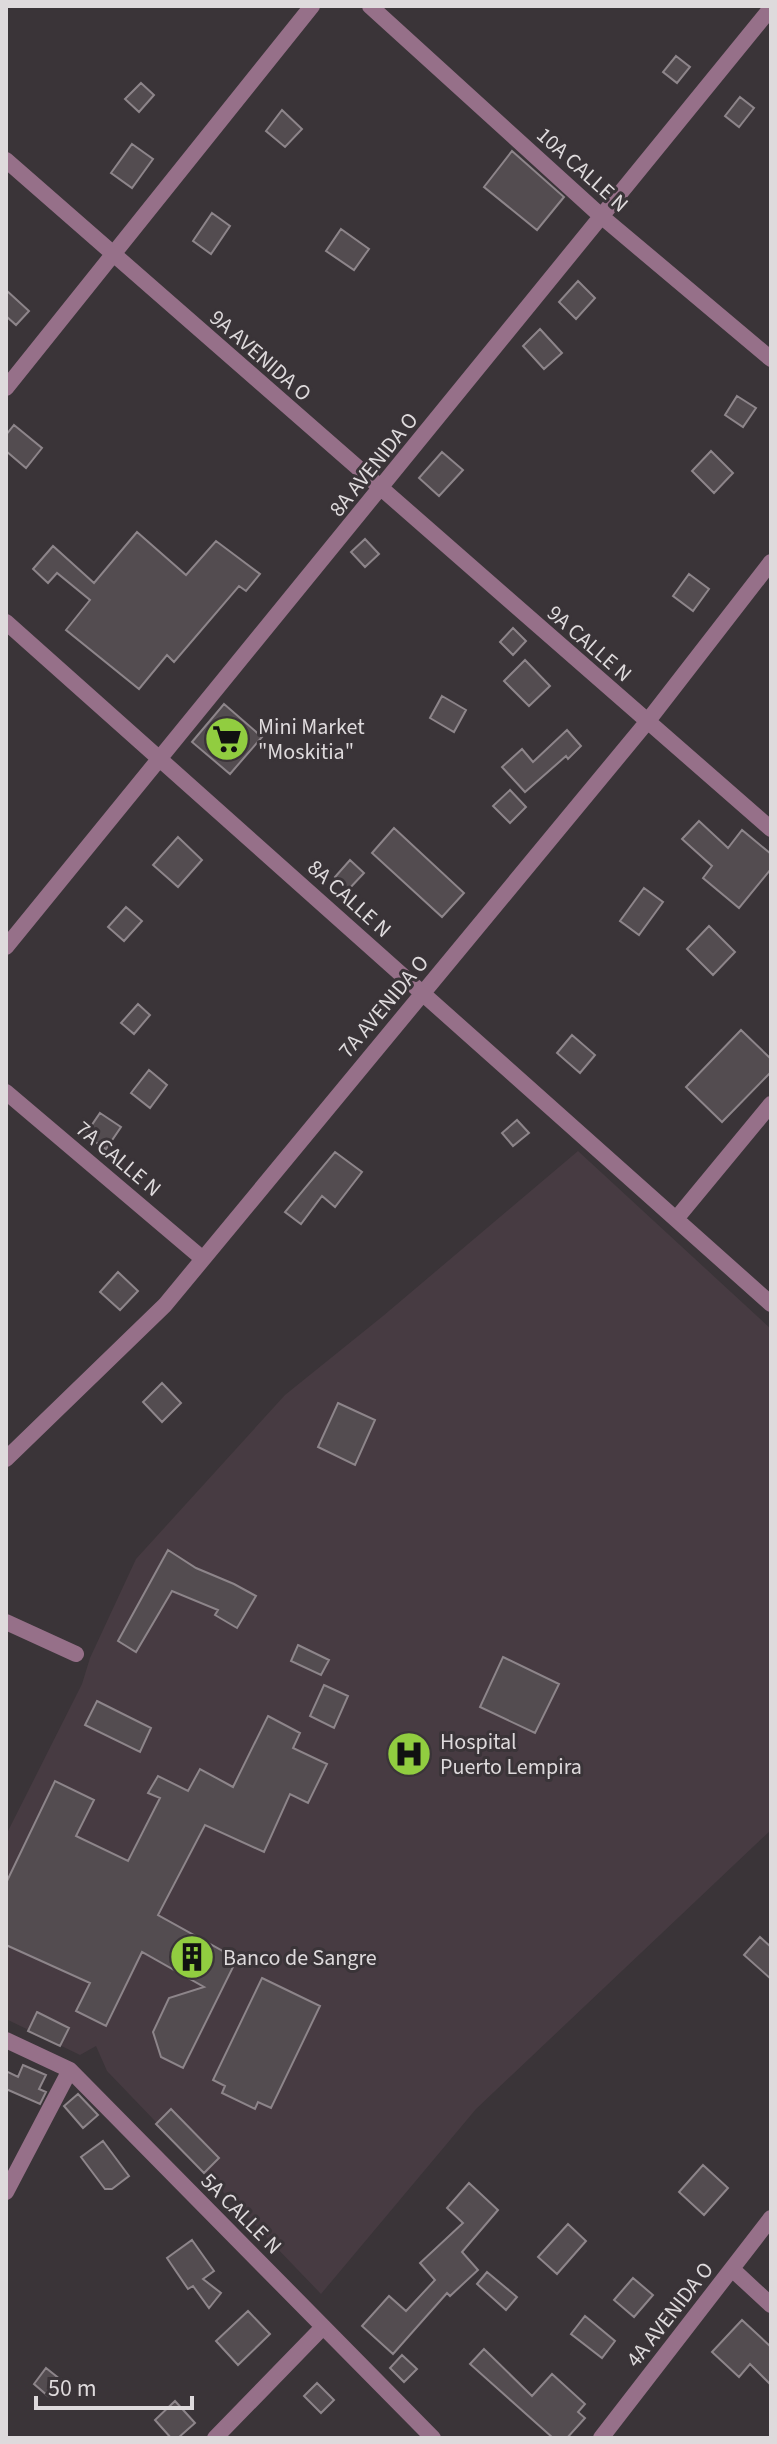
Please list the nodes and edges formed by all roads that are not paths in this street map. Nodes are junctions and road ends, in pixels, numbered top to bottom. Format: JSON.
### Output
{"nodes":[{"id":1,"x":312,"y":6,"type":"edge"},
{"id":2,"x":370,"y":6,"type":"edge"},
{"id":3,"x":771,"y":8,"type":"edge"},
{"id":4,"x":6,"y":160,"type":"edge"},
{"id":5,"x":601,"y":216,"type":"junction"},
{"id":6,"x":112,"y":253,"type":"junction"},
{"id":7,"x":771,"y":359,"type":"edge"},
{"id":8,"x":6,"y":388,"type":"edge"},
{"id":9,"x":380,"y":490,"type":"junction"},
{"id":10,"x":771,"y":562,"type":"edge"},
{"id":11,"x":6,"y":622,"type":"edge"},
{"id":12,"x":647,"y":722,"type":"junction"},
{"id":13,"x":161,"y":758,"type":"junction"},
{"id":14,"x":771,"y":829,"type":"edge"},
{"id":15,"x":6,"y":947,"type":"edge"},
{"id":16,"x":423,"y":992,"type":"junction"},
{"id":17,"x":6,"y":1092,"type":"edge"},
{"id":18,"x":771,"y":1104,"type":"edge"},
{"id":19,"x":676,"y":1219,"type":"junction"},
{"id":20,"x":203,"y":1259,"type":"junction"},
{"id":21,"x":771,"y":1304,"type":"edge"},
{"id":22,"x":6,"y":1459,"type":"edge"},
{"id":23,"x":6,"y":1622,"type":"edge"},
{"id":24,"x":76,"y":1654,"type":"dead end"},
{"id":25,"x":6,"y":2040,"type":"edge"},
{"id":26,"x":70,"y":2070,"type":"junction"},
{"id":27,"x":6,"y":2192,"type":"edge"},
{"id":28,"x":771,"y":2218,"type":"edge"},
{"id":29,"x":732,"y":2269,"type":"junction"},
{"id":30,"x":771,"y":2305,"type":"edge"},
{"id":31,"x":323,"y":2327,"type":"junction"},
{"id":32,"x":215,"y":2438,"type":"edge"},
{"id":33,"x":433,"y":2438,"type":"edge"},
{"id":34,"x":601,"y":2438,"type":"edge"}],
"edges":[{"from":1,"to":6,"type":"street"},
{"from":2,"to":5,"type":"street","name":"10A CALLE N"},
{"from":3,"to":5,"type":"street","name":"8A AVENIDA O"},
{"from":4,"to":6,"type":"street","name":"9A AVENIDA O"},
{"from":5,"to":7,"type":"street","name":"10A CALLE N"},
{"from":5,"to":9,"type":"street","name":"8A AVENIDA O"},
{"from":6,"to":8,"type":"street"},
{"from":6,"to":9,"type":"street","name":"9A AVENIDA O"},
{"from":9,"to":12,"type":"street","name":"9A CALLE N"},
{"from":9,"to":13,"type":"street","name":"8A AVENIDA O"},
{"from":10,"to":12,"type":"street","name":"7A AVENIDA O"},
{"from":11,"to":13,"type":"street","name":"8A CALLE N"},
{"from":12,"to":14,"type":"street","name":"9A CALLE N"},
{"from":12,"to":16,"type":"street","name":"7A AVENIDA O"},
{"from":13,"to":15,"type":"street","name":"8A AVENIDA O"},
{"from":13,"to":16,"type":"street","name":"8A CALLE N"},
{"from":16,"to":19,"type":"street","name":"8A CALLE N"},
{"from":16,"to":20,"type":"street","name":"7A AVENIDA O"},
{"from":17,"to":20,"type":"street","name":"7A CALLE N"},
{"from":18,"to":19,"type":"street"},
{"from":19,"to":21,"type":"street","name":"8A CALLE N"},
{"from":20,"to":22,"type":"street","name":"7A AVENIDA O"},
{"from":23,"to":24,"type":"street"},
{"from":25,"to":26,"type":"street","name":"5A CALLE N"},
{"from":26,"to":27,"type":"street"},
{"from":26,"to":31,"type":"street","name":"5A CALLE N"},
{"from":28,"to":29,"type":"street","name":"4A AVENIDA O"},
{"from":29,"to":30,"type":"street"},
{"from":29,"to":34,"type":"street","name":"4A AVENIDA O"},
{"from":31,"to":32,"type":"street"},
{"from":31,"to":33,"type":"street","name":"5A CALLE N"}]}
